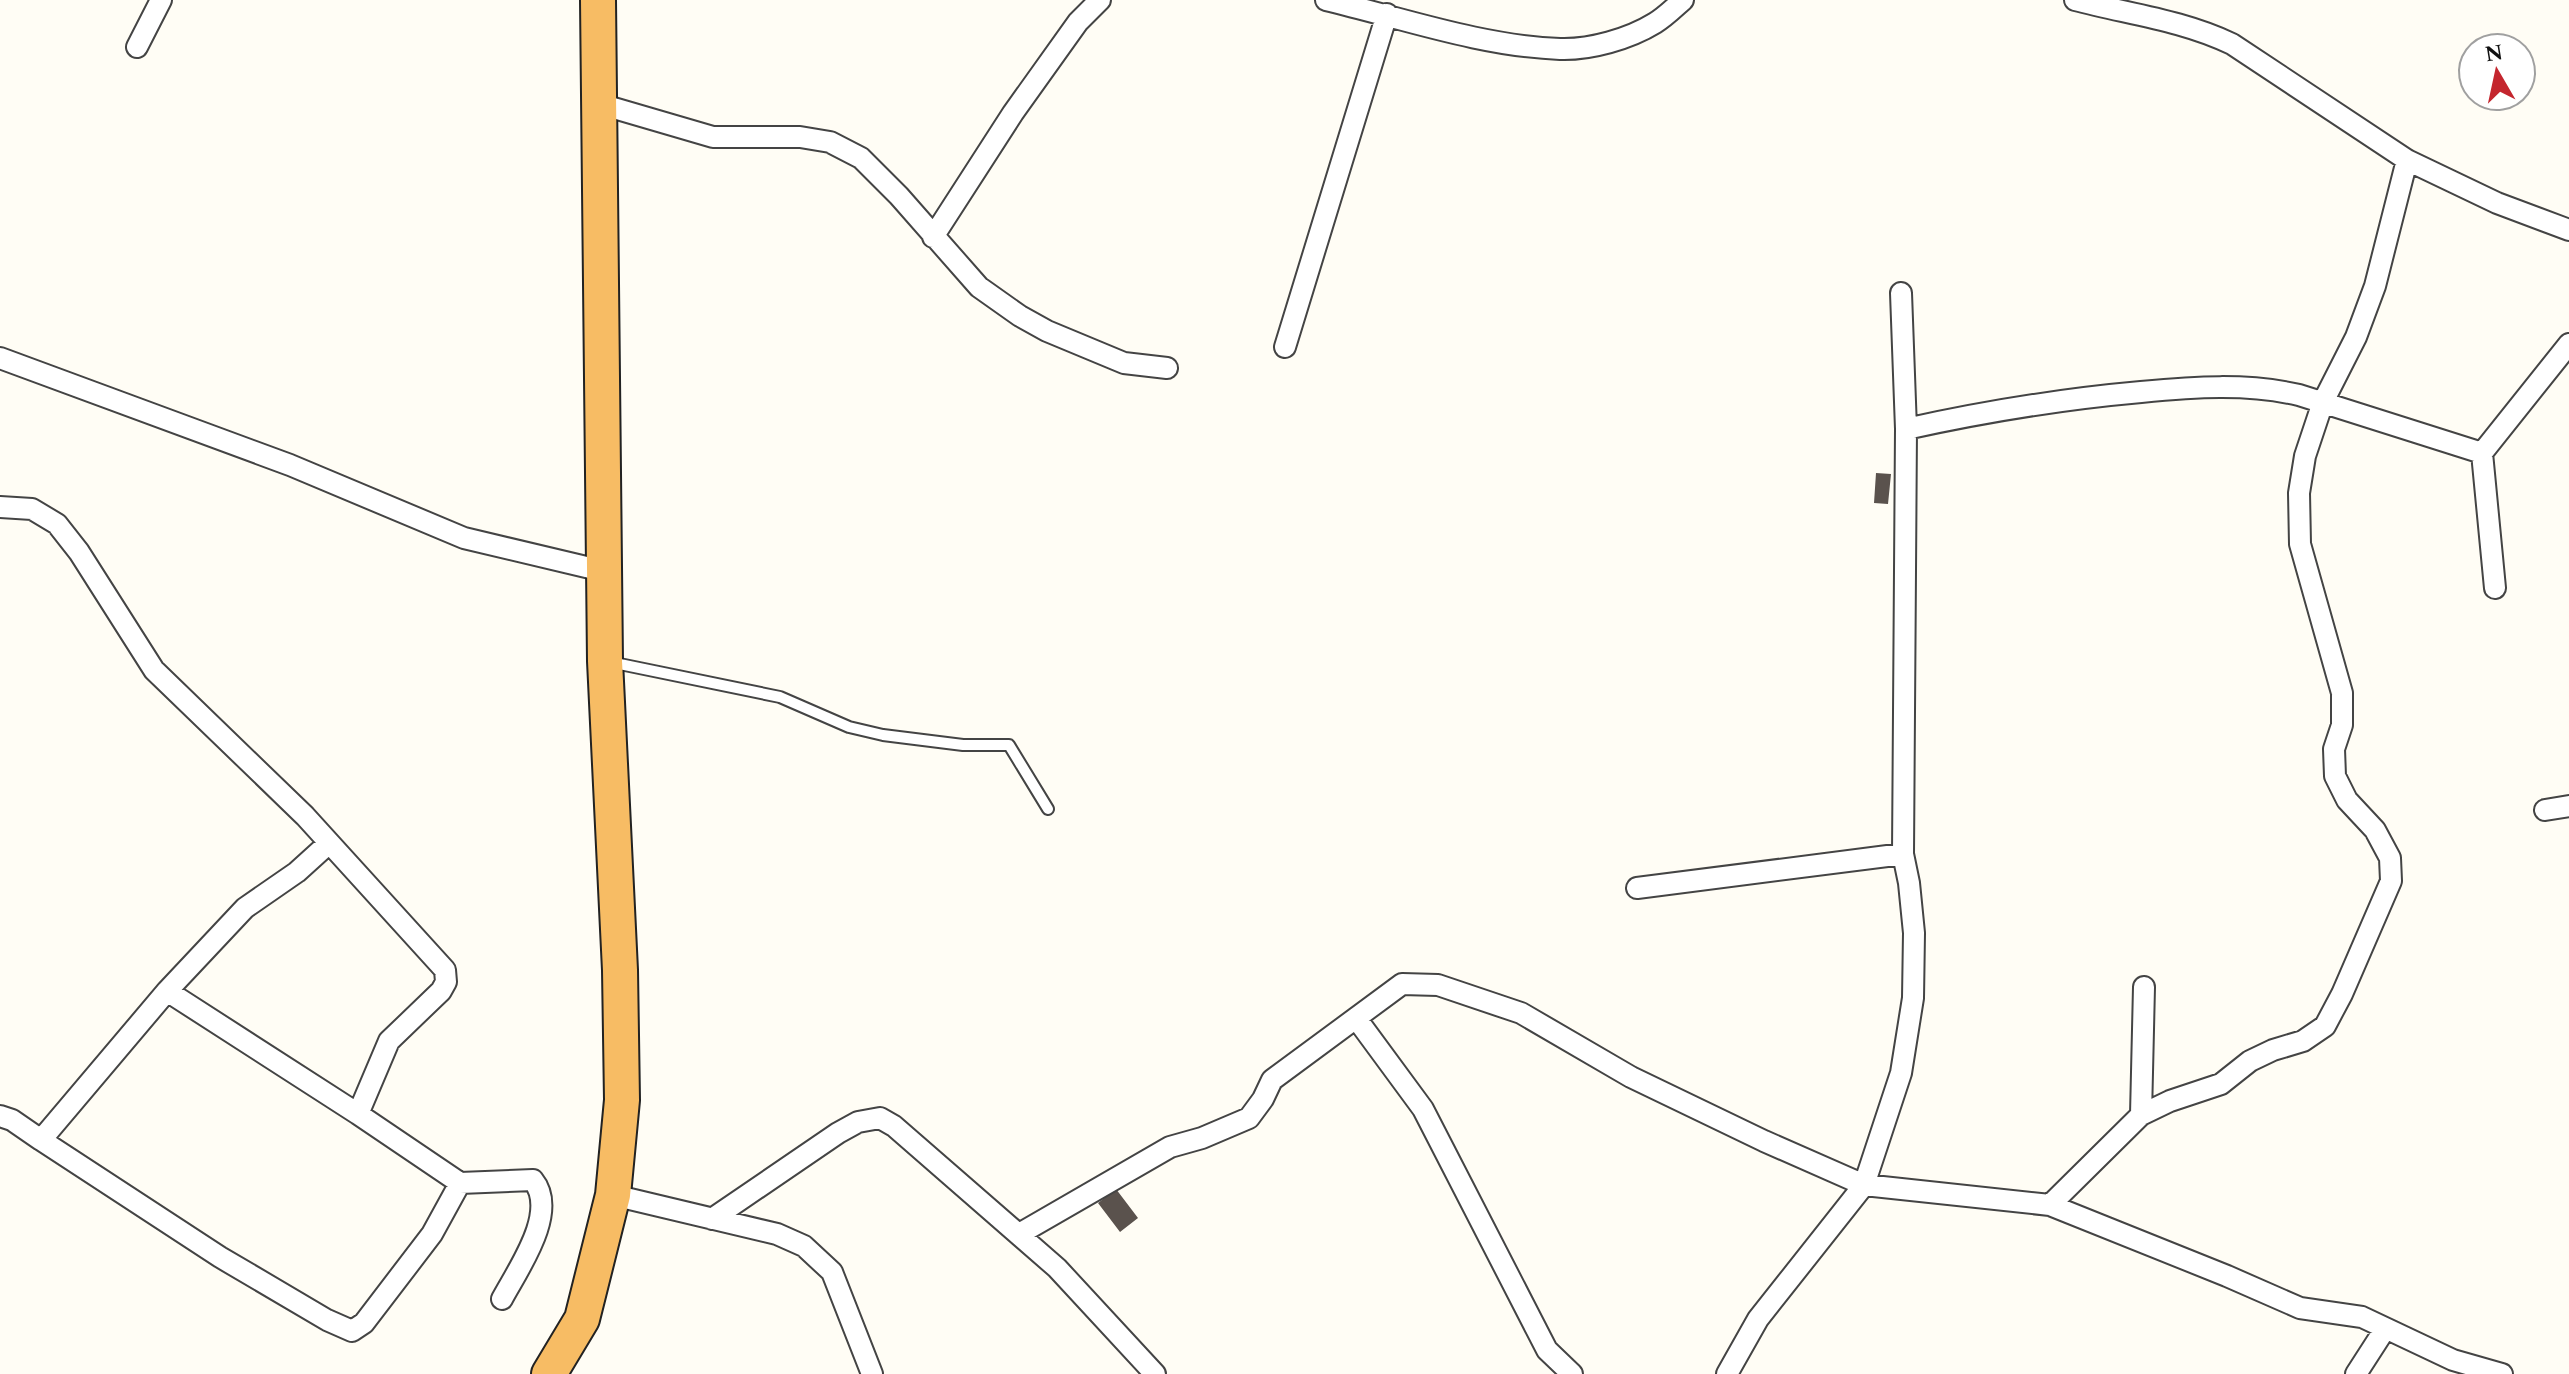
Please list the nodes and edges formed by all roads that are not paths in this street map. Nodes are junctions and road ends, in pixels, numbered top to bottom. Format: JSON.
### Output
{"nodes":[{"id":1,"x":161,"y":0,"type":"edge"},
{"id":2,"x":598,"y":0,"type":"edge"},
{"id":3,"x":1100,"y":0,"type":"edge"},
{"id":4,"x":1326,"y":0,"type":"edge"},
{"id":5,"x":1683,"y":0,"type":"edge"},
{"id":6,"x":2075,"y":0,"type":"edge"},
{"id":7,"x":1387,"y":14,"type":"junction"},
{"id":8,"x":137,"y":47,"type":"dead end"},
{"id":9,"x":600,"y":104,"type":"junction"},
{"id":10,"x":2407,"y":160,"type":"junction"},
{"id":11,"x":2569,"y":230,"type":"edge"},
{"id":12,"x":933,"y":237,"type":"junction"},
{"id":13,"x":1901,"y":293,"type":"dead end"},
{"id":14,"x":2569,"y":344,"type":"edge"},
{"id":15,"x":1285,"y":347,"type":"dead end"},
{"id":16,"x":0,"y":358,"type":"edge"},
{"id":17,"x":1167,"y":368,"type":"dead end"},
{"id":18,"x":2323,"y":402,"type":"junction"},
{"id":19,"x":1906,"y":429,"type":"junction"},
{"id":20,"x":2482,"y":453,"type":"junction"},
{"id":21,"x":0,"y":507,"type":"edge"},
{"id":22,"x":603,"y":571,"type":"junction"},
{"id":23,"x":2495,"y":588,"type":"dead end"},
{"id":24,"x":605,"y":661,"type":"junction"},
{"id":25,"x":2569,"y":806,"type":"edge"},
{"id":26,"x":1048,"y":809,"type":"dead end"},
{"id":27,"x":2545,"y":810,"type":"dead end"},
{"id":28,"x":329,"y":843,"type":"junction"},
{"id":29,"x":1903,"y":854,"type":"junction"},
{"id":30,"x":1637,"y":888,"type":"dead end"},
{"id":31,"x":2144,"y":987,"type":"dead end"},
{"id":32,"x":167,"y":991,"type":"junction"},
{"id":33,"x":1356,"y":1018,"type":"junction"},
{"id":34,"x":358,"y":1114,"type":"junction"},
{"id":35,"x":2141,"y":1115,"type":"junction"},
{"id":36,"x":0,"y":1116,"type":"edge"},
{"id":37,"x":41,"y":1140,"type":"junction"},
{"id":38,"x":460,"y":1183,"type":"junction"},
{"id":39,"x":1864,"y":1185,"type":"junction"},
{"id":40,"x":613,"y":1195,"type":"junction"},
{"id":41,"x":2050,"y":1205,"type":"junction"},
{"id":42,"x":712,"y":1219,"type":"junction"},
{"id":43,"x":1019,"y":1234,"type":"junction"},
{"id":44,"x":502,"y":1299,"type":"dead end"},
{"id":45,"x":2385,"y":1329,"type":"junction"},
{"id":46,"x":549,"y":1374,"type":"edge"},
{"id":47,"x":872,"y":1374,"type":"edge"},
{"id":48,"x":1155,"y":1374,"type":"edge"},
{"id":49,"x":1572,"y":1374,"type":"edge"},
{"id":50,"x":1727,"y":1374,"type":"edge"},
{"id":51,"x":2356,"y":1374,"type":"edge"},
{"id":52,"x":2502,"y":1374,"type":"edge"}],
"edges":[{"from":1,"to":8,"type":"street"},
{"from":2,"to":9,"type":"highway"},
{"from":3,"to":12,"type":"street"},
{"from":4,"to":7,"type":"street"},
{"from":5,"to":7,"type":"street"},
{"from":6,"to":10,"type":"street"},
{"from":7,"to":15,"type":"street"},
{"from":9,"to":12,"type":"street"},
{"from":9,"to":22,"type":"highway"},
{"from":10,"to":11,"type":"street"},
{"from":10,"to":18,"type":"street"},
{"from":12,"to":17,"type":"street"},
{"from":13,"to":19,"type":"street"},
{"from":14,"to":20,"type":"street"},
{"from":16,"to":22,"type":"street"},
{"from":18,"to":19,"type":"street"},
{"from":18,"to":20,"type":"street"},
{"from":18,"to":35,"type":"street"},
{"from":19,"to":29,"type":"street"},
{"from":20,"to":23,"type":"street"},
{"from":21,"to":28,"type":"street"},
{"from":22,"to":24,"type":"highway"},
{"from":24,"to":26,"type":"lane"},
{"from":24,"to":40,"type":"highway"},
{"from":25,"to":27,"type":"street"},
{"from":28,"to":32,"type":"street"},
{"from":28,"to":34,"type":"street"},
{"from":29,"to":30,"type":"street"},
{"from":29,"to":39,"type":"street"},
{"from":31,"to":35,"type":"street"},
{"from":32,"to":34,"type":"street"},
{"from":32,"to":37,"type":"street"},
{"from":33,"to":39,"type":"street"},
{"from":33,"to":43,"type":"street"},
{"from":33,"to":49,"type":"street"},
{"from":34,"to":38,"type":"street"},
{"from":35,"to":41,"type":"street"},
{"from":36,"to":37,"type":"street"},
{"from":37,"to":38,"type":"street"},
{"from":38,"to":44,"type":"street"},
{"from":39,"to":41,"type":"street"},
{"from":39,"to":50,"type":"street"},
{"from":40,"to":42,"type":"street"},
{"from":40,"to":46,"type":"highway"},
{"from":41,"to":45,"type":"street"},
{"from":42,"to":43,"type":"street"},
{"from":42,"to":47,"type":"street"},
{"from":43,"to":48,"type":"street"},
{"from":45,"to":51,"type":"street"},
{"from":45,"to":52,"type":"street"}]}
